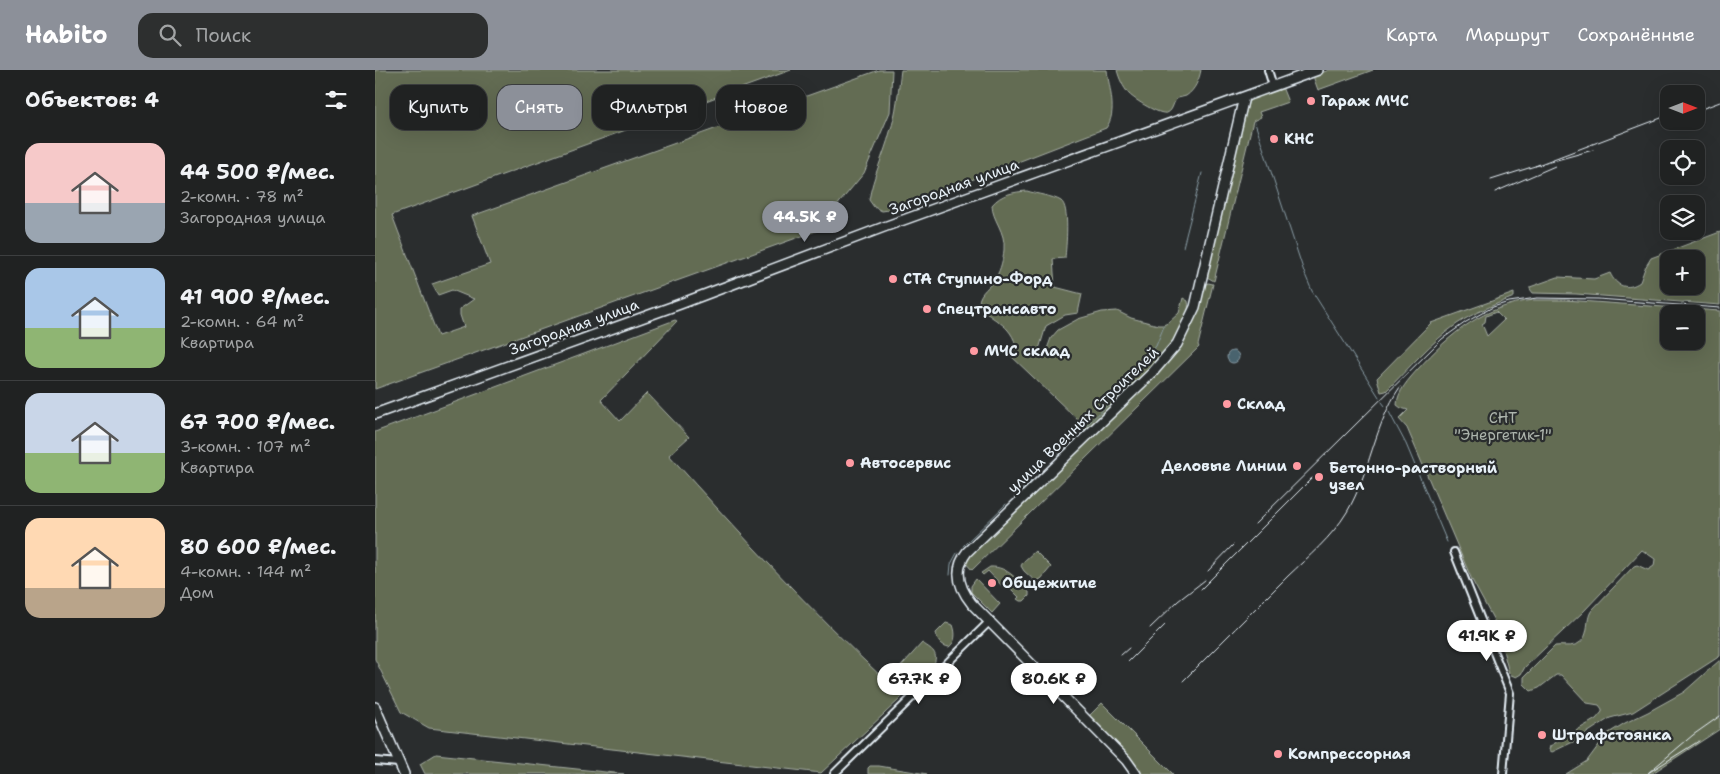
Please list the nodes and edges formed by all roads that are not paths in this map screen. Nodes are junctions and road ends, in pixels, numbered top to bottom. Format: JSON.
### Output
{"nodes":[{"id":1,"x":1268,"y":70,"type":"edge"},
{"id":2,"x":1318,"y":70,"type":"edge"},
{"id":3,"x":1273,"y":86,"type":"junction"},
{"id":4,"x":1244,"y":97,"type":"junction"},
{"id":5,"x":375,"y":414,"type":"edge"},
{"id":6,"x":1453,"y":552,"type":"dead end"},
{"id":7,"x":989,"y":622,"type":"junction"},
{"id":8,"x":375,"y":707,"type":"edge"},
{"id":9,"x":375,"y":761,"type":"edge"},
{"id":10,"x":399,"y":763,"type":"junction"},
{"id":11,"x":404,"y":773,"type":"edge"},
{"id":12,"x":834,"y":774,"type":"edge"},
{"id":13,"x":1137,"y":774,"type":"edge"},
{"id":14,"x":1503,"y":774,"type":"edge"}],
"edges":[{"from":1,"to":3,"type":"street"},
{"from":2,"to":3,"type":"street","name":"Загородная улица"},
{"from":3,"to":4,"type":"street","name":"Загородная улица"},
{"from":4,"to":5,"type":"street","name":"Загородная улица"},
{"from":4,"to":7,"type":"street","name":"улица Военных Строителей"},
{"from":6,"to":14,"type":"street"},
{"from":7,"to":12,"type":"street"},
{"from":7,"to":13,"type":"street","name":"улица Военных Строителей"},
{"from":8,"to":10,"type":"street"},
{"from":9,"to":10,"type":"street"},
{"from":10,"to":11,"type":"street"}]}
